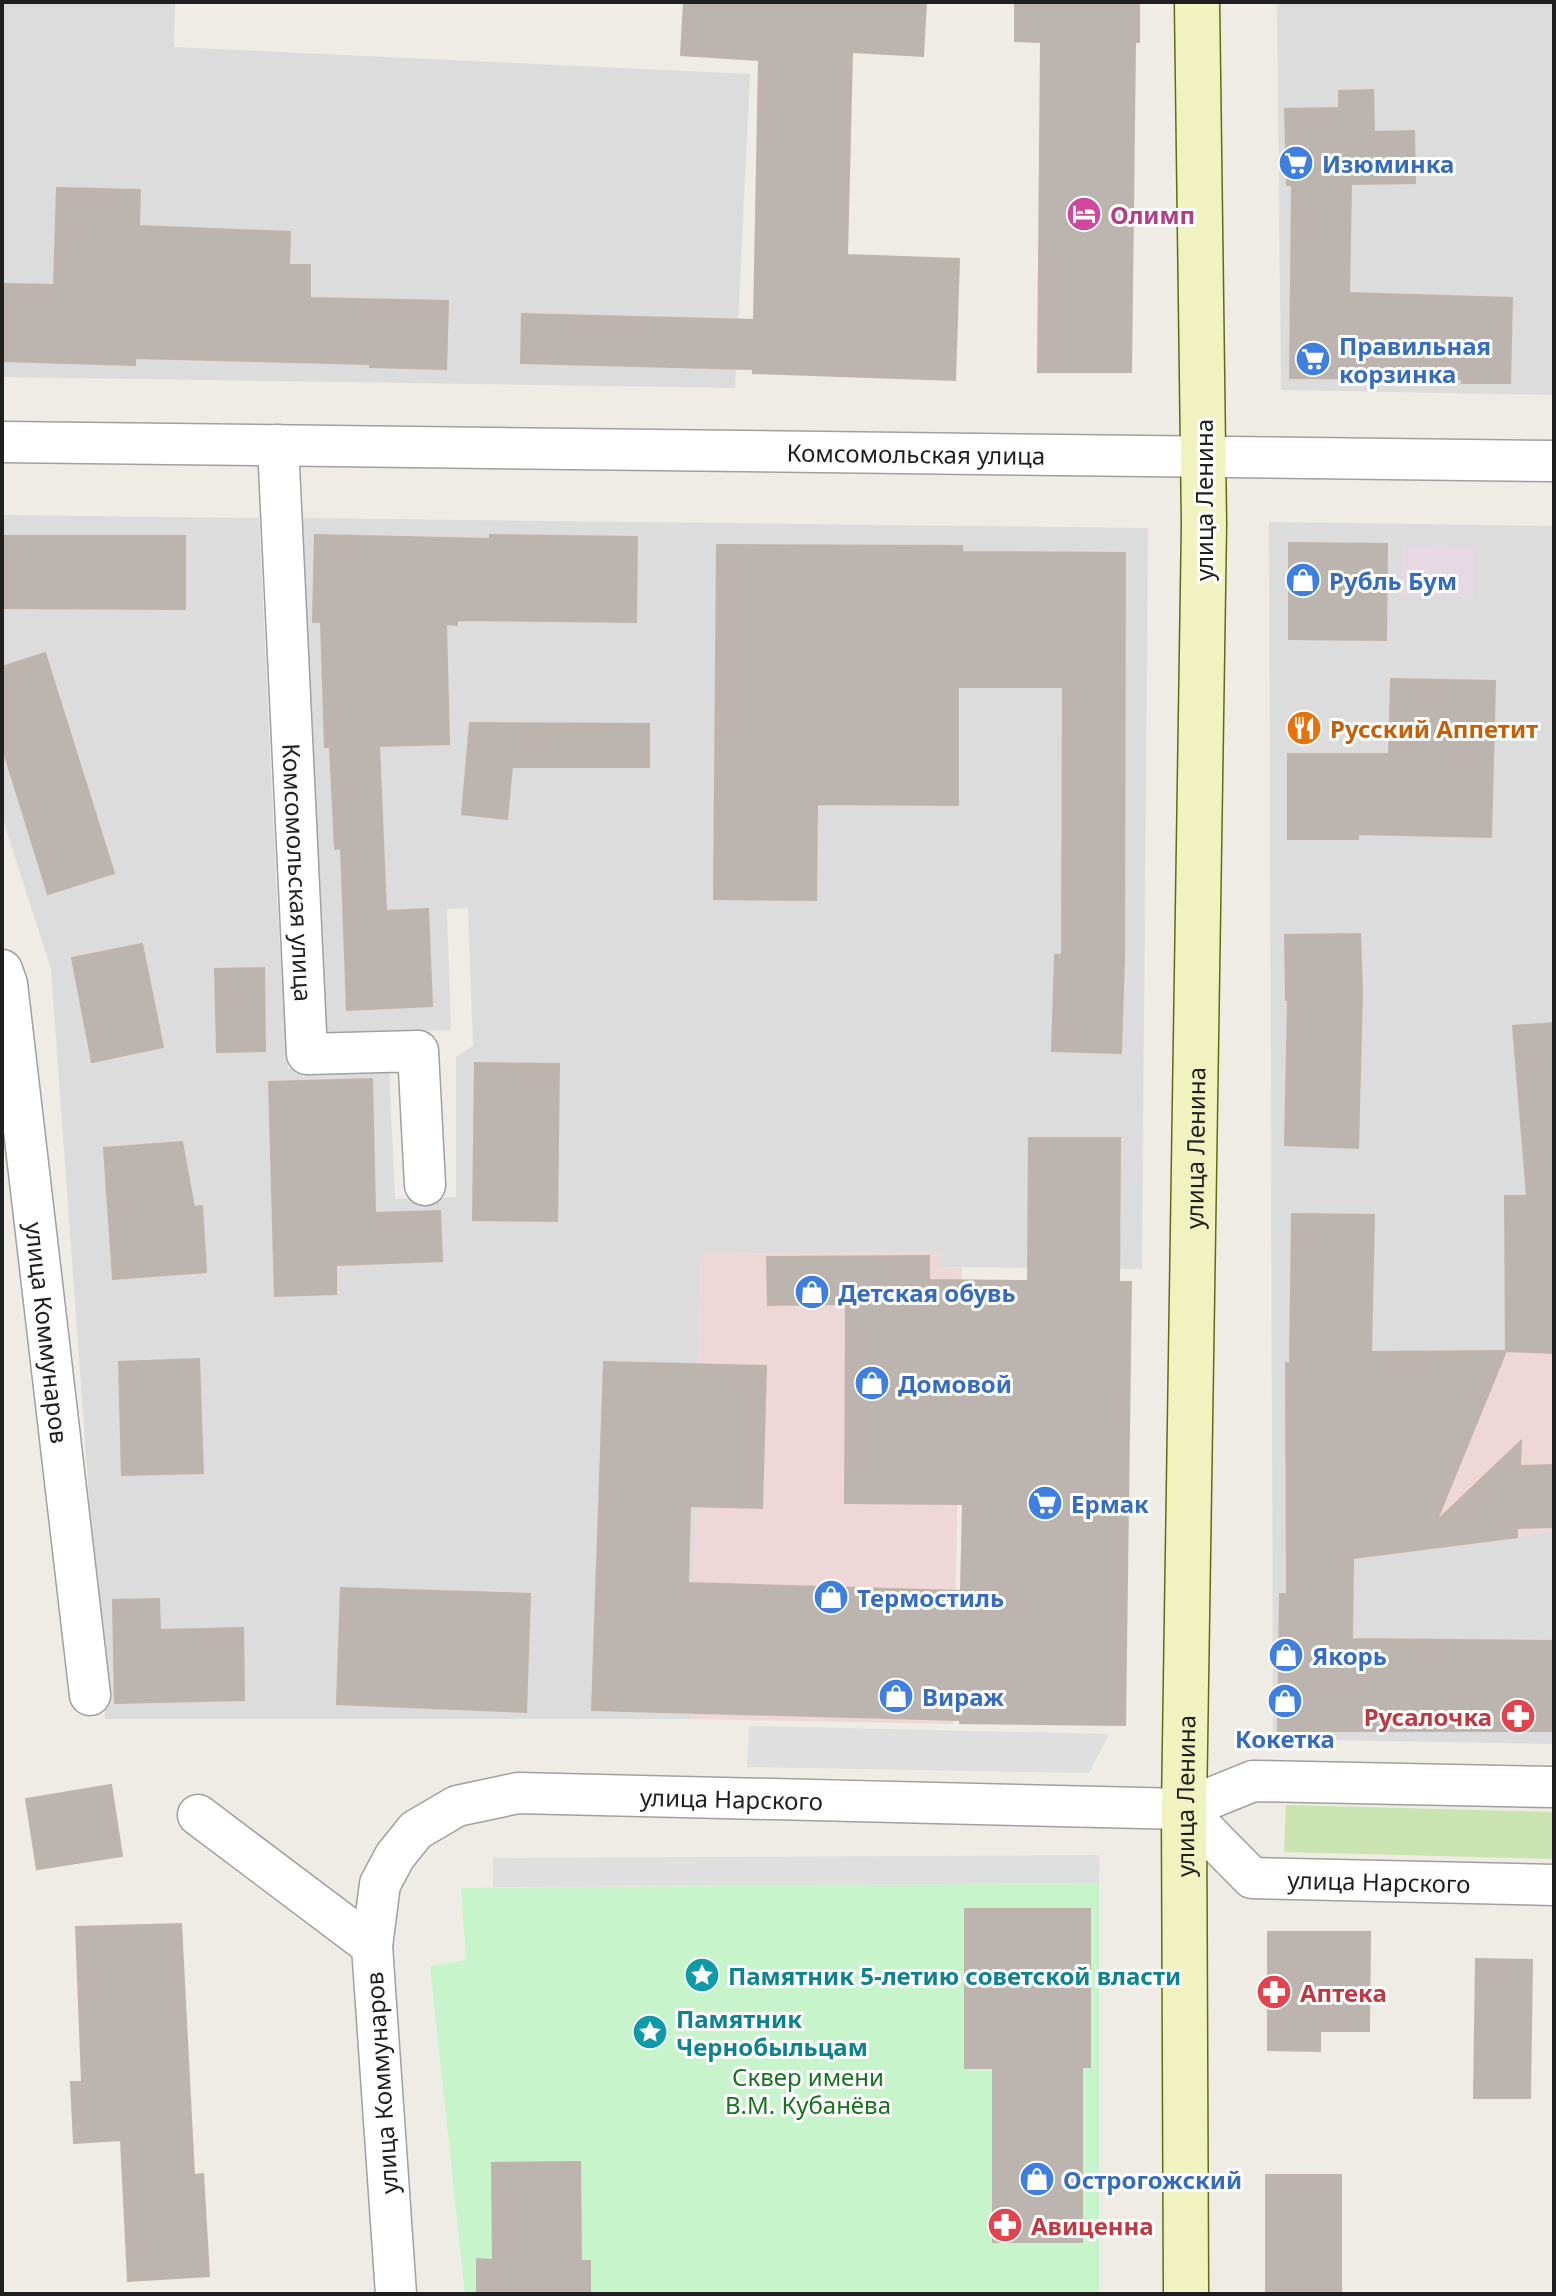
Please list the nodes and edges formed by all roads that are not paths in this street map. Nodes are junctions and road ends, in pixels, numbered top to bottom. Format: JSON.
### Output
{"nodes":[{"id":1,"x":1197,"y":2,"type":"edge"},
{"id":2,"x":2,"y":442,"type":"edge"},
{"id":3,"x":278,"y":445,"type":"junction"},
{"id":4,"x":1203,"y":457,"type":"junction"},
{"id":5,"x":1554,"y":461,"type":"edge"},
{"id":6,"x":2,"y":970,"type":"edge"},
{"id":7,"x":425,"y":1185,"type":"dead end"},
{"id":8,"x":90,"y":1695,"type":"dead end"},
{"id":9,"x":1554,"y":1787,"type":"edge"},
{"id":10,"x":1184,"y":1809,"type":"junction"},
{"id":11,"x":198,"y":1815,"type":"dead end"},
{"id":12,"x":1554,"y":1885,"type":"edge"},
{"id":13,"x":372,"y":1946,"type":"junction"},
{"id":14,"x":396,"y":2294,"type":"edge"},
{"id":15,"x":1186,"y":2294,"type":"edge"}],
"edges":[{"from":1,"to":4,"type":"main road","name":"улица Ленина"},
{"from":2,"to":3,"type":"street","name":"Комсомольская улица"},
{"from":3,"to":4,"type":"street","name":"Комсомольская улица"},
{"from":3,"to":7,"type":"street","name":"Комсомольская улица"},
{"from":4,"to":5,"type":"street","name":"Комсомольская улица"},
{"from":4,"to":10,"type":"main road","name":"улица Ленина"},
{"from":6,"to":8,"type":"street","name":"улица Коммунаров"},
{"from":9,"to":10,"type":"street","name":"улица Нарского"},
{"from":10,"to":12,"type":"street","name":"улица Нарского"},
{"from":10,"to":13,"type":"street","name":"улица Нарского"},
{"from":10,"to":15,"type":"main road","name":"улица Ленина"},
{"from":11,"to":13,"type":"street","name":"улица Коммунаров"},
{"from":13,"to":14,"type":"street","name":"улица Коммунаров"}]}
